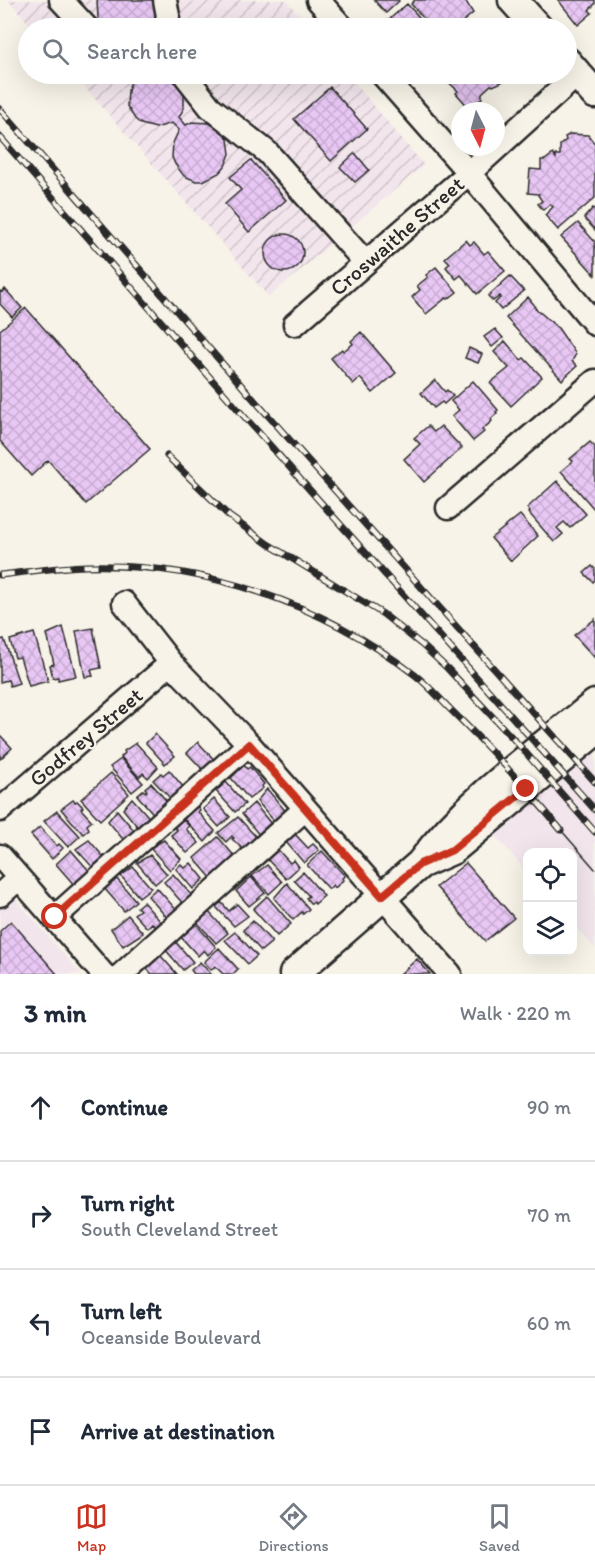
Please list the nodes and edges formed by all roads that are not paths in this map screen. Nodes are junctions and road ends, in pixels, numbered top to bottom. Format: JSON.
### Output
{"nodes":[{"id":1,"x":62,"y":0,"type":"edge"},
{"id":2,"x":165,"y":0,"type":"edge"},
{"id":3,"x":318,"y":0,"type":"edge"},
{"id":4,"x":513,"y":0,"type":"edge"},
{"id":5,"x":78,"y":18,"type":"edge"},
{"id":6,"x":168,"y":18,"type":"edge"},
{"id":7,"x":334,"y":18,"type":"edge"},
{"id":8,"x":529,"y":18,"type":"edge"},
{"id":9,"x":192,"y":84,"type":"edge"},
{"id":10,"x":391,"y":84,"type":"edge"},
{"id":11,"x":571,"y":84,"type":"edge"},
{"id":12,"x":469,"y":173,"type":"junction"},
{"id":13,"x":365,"y":262,"type":"junction"},
{"id":14,"x":295,"y":324,"type":"dead end"},
{"id":15,"x":595,"y":324,"type":"edge"},
{"id":16,"x":595,"y":381,"type":"edge"},
{"id":17,"x":448,"y":508,"type":"dead end"},
{"id":18,"x":124,"y":603,"type":"dead end"},
{"id":19,"x":171,"y":663,"type":"junction"},
{"id":20,"x":595,"y":704,"type":"edge"},
{"id":21,"x":595,"y":731,"type":"edge"},
{"id":22,"x":249,"y":744,"type":"junction"},
{"id":23,"x":305,"y":809,"type":"junction"},
{"id":24,"x":0,"y":810,"type":"edge"},
{"id":25,"x":0,"y":856,"type":"edge"},
{"id":26,"x":420,"y":864,"type":"junction"},
{"id":27,"x":20,"y":878,"type":"junction"},
{"id":28,"x":0,"y":895,"type":"edge"},
{"id":29,"x":382,"y":896,"type":"junction"},
{"id":30,"x":55,"y":917,"type":"junction"},
{"id":31,"x":103,"y":974,"type":"edge"},
{"id":32,"x":122,"y":974,"type":"edge"},
{"id":33,"x":294,"y":974,"type":"edge"},
{"id":34,"x":450,"y":974,"type":"edge"}],
"edges":[{"from":1,"to":5,"type":"street"},
{"from":2,"to":6,"type":"street"},
{"from":3,"to":7,"type":"street"},
{"from":4,"to":8,"type":"main road"},
{"from":9,"to":13,"type":"street"},
{"from":10,"to":12,"type":"street"},
{"from":11,"to":12,"type":"street","name":"Croswaithe Street"},
{"from":12,"to":13,"type":"street","name":"Croswaithe Street"},
{"from":12,"to":15,"type":"street"},
{"from":13,"to":14,"type":"street","name":"Croswaithe Street"},
{"from":16,"to":17,"type":"street"},
{"from":18,"to":19,"type":"street"},
{"from":19,"to":22,"type":"street"},
{"from":19,"to":24,"type":"street","name":"Godfrey Street"},
{"from":20,"to":26,"type":"main road"},
{"from":21,"to":26,"type":"main road"},
{"from":22,"to":23,"type":"street"},
{"from":22,"to":30,"type":"street"},
{"from":23,"to":29,"type":"street"},
{"from":23,"to":32,"type":"street"},
{"from":25,"to":27,"type":"street"},
{"from":26,"to":29,"type":"main road"},
{"from":27,"to":28,"type":"street"},
{"from":27,"to":30,"type":"street"},
{"from":29,"to":33,"type":"main road"},
{"from":29,"to":34,"type":"street"},
{"from":30,"to":31,"type":"street"}]}
